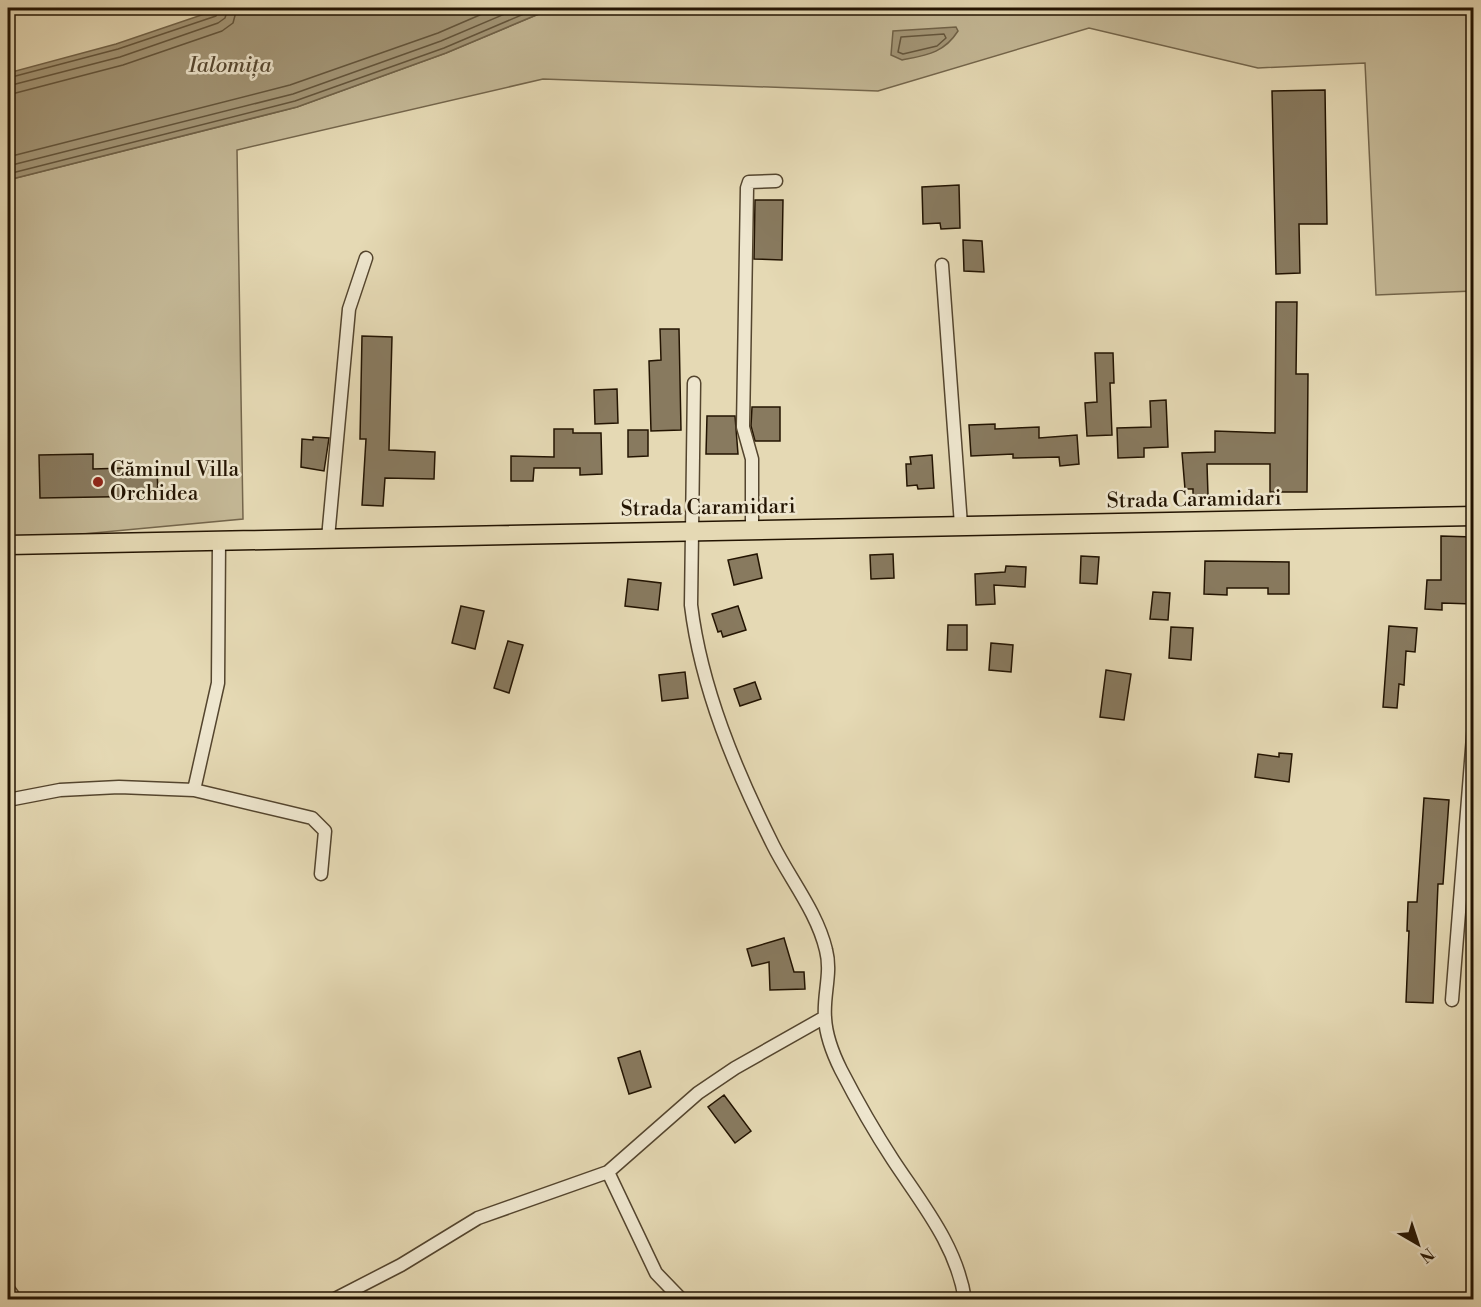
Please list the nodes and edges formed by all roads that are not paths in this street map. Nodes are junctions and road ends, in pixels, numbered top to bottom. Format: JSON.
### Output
{"nodes":[{"id":1,"x":776,"y":181,"type":"dead end"},
{"id":2,"x":366,"y":258,"type":"dead end"},
{"id":3,"x":942,"y":265,"type":"dead end"},
{"id":4,"x":694,"y":384,"type":"dead end"},
{"id":5,"x":1473,"y":516,"type":"edge"},
{"id":6,"x":961,"y":525,"type":"junction"},
{"id":7,"x":752,"y":530,"type":"junction"},
{"id":8,"x":692,"y":531,"type":"junction"},
{"id":9,"x":328,"y":538,"type":"junction"},
{"id":10,"x":219,"y":541,"type":"junction"},
{"id":11,"x":8,"y":545,"type":"edge"},
{"id":12,"x":1473,"y":724,"type":"edge"},
{"id":13,"x":194,"y":790,"type":"junction"},
{"id":14,"x":8,"y":800,"type":"edge"},
{"id":15,"x":321,"y":874,"type":"dead end"},
{"id":16,"x":1452,"y":1000,"type":"dead end"},
{"id":17,"x":825,"y":1017,"type":"junction"},
{"id":18,"x":609,"y":1172,"type":"junction"},
{"id":19,"x":8,"y":1289,"type":"edge"},
{"id":20,"x":16,"y":1299,"type":"edge"},
{"id":21,"x":333,"y":1299,"type":"edge"},
{"id":22,"x":682,"y":1299,"type":"edge"},
{"id":23,"x":965,"y":1299,"type":"edge"}],
"edges":[{"from":1,"to":7,"type":"street"},
{"from":2,"to":9,"type":"street"},
{"from":3,"to":6,"type":"street"},
{"from":4,"to":8,"type":"street"},
{"from":5,"to":6,"type":"main road","name":"Strada Caramidari"},
{"from":6,"to":7,"type":"main road","name":"Strada Caramidari"},
{"from":7,"to":8,"type":"main road","name":"Strada Caramidari"},
{"from":8,"to":9,"type":"main road","name":"Strada Caramidari"},
{"from":8,"to":17,"type":"street"},
{"from":9,"to":10,"type":"main road","name":"Strada Caramidari"},
{"from":10,"to":11,"type":"main road","name":"Strada Caramidari"},
{"from":10,"to":13,"type":"street"},
{"from":12,"to":16,"type":"street"},
{"from":13,"to":14,"type":"street"},
{"from":13,"to":15,"type":"street"},
{"from":17,"to":18,"type":"street"},
{"from":17,"to":23,"type":"street"},
{"from":18,"to":21,"type":"street"},
{"from":18,"to":22,"type":"street"},
{"from":19,"to":20,"type":"street"}]}
